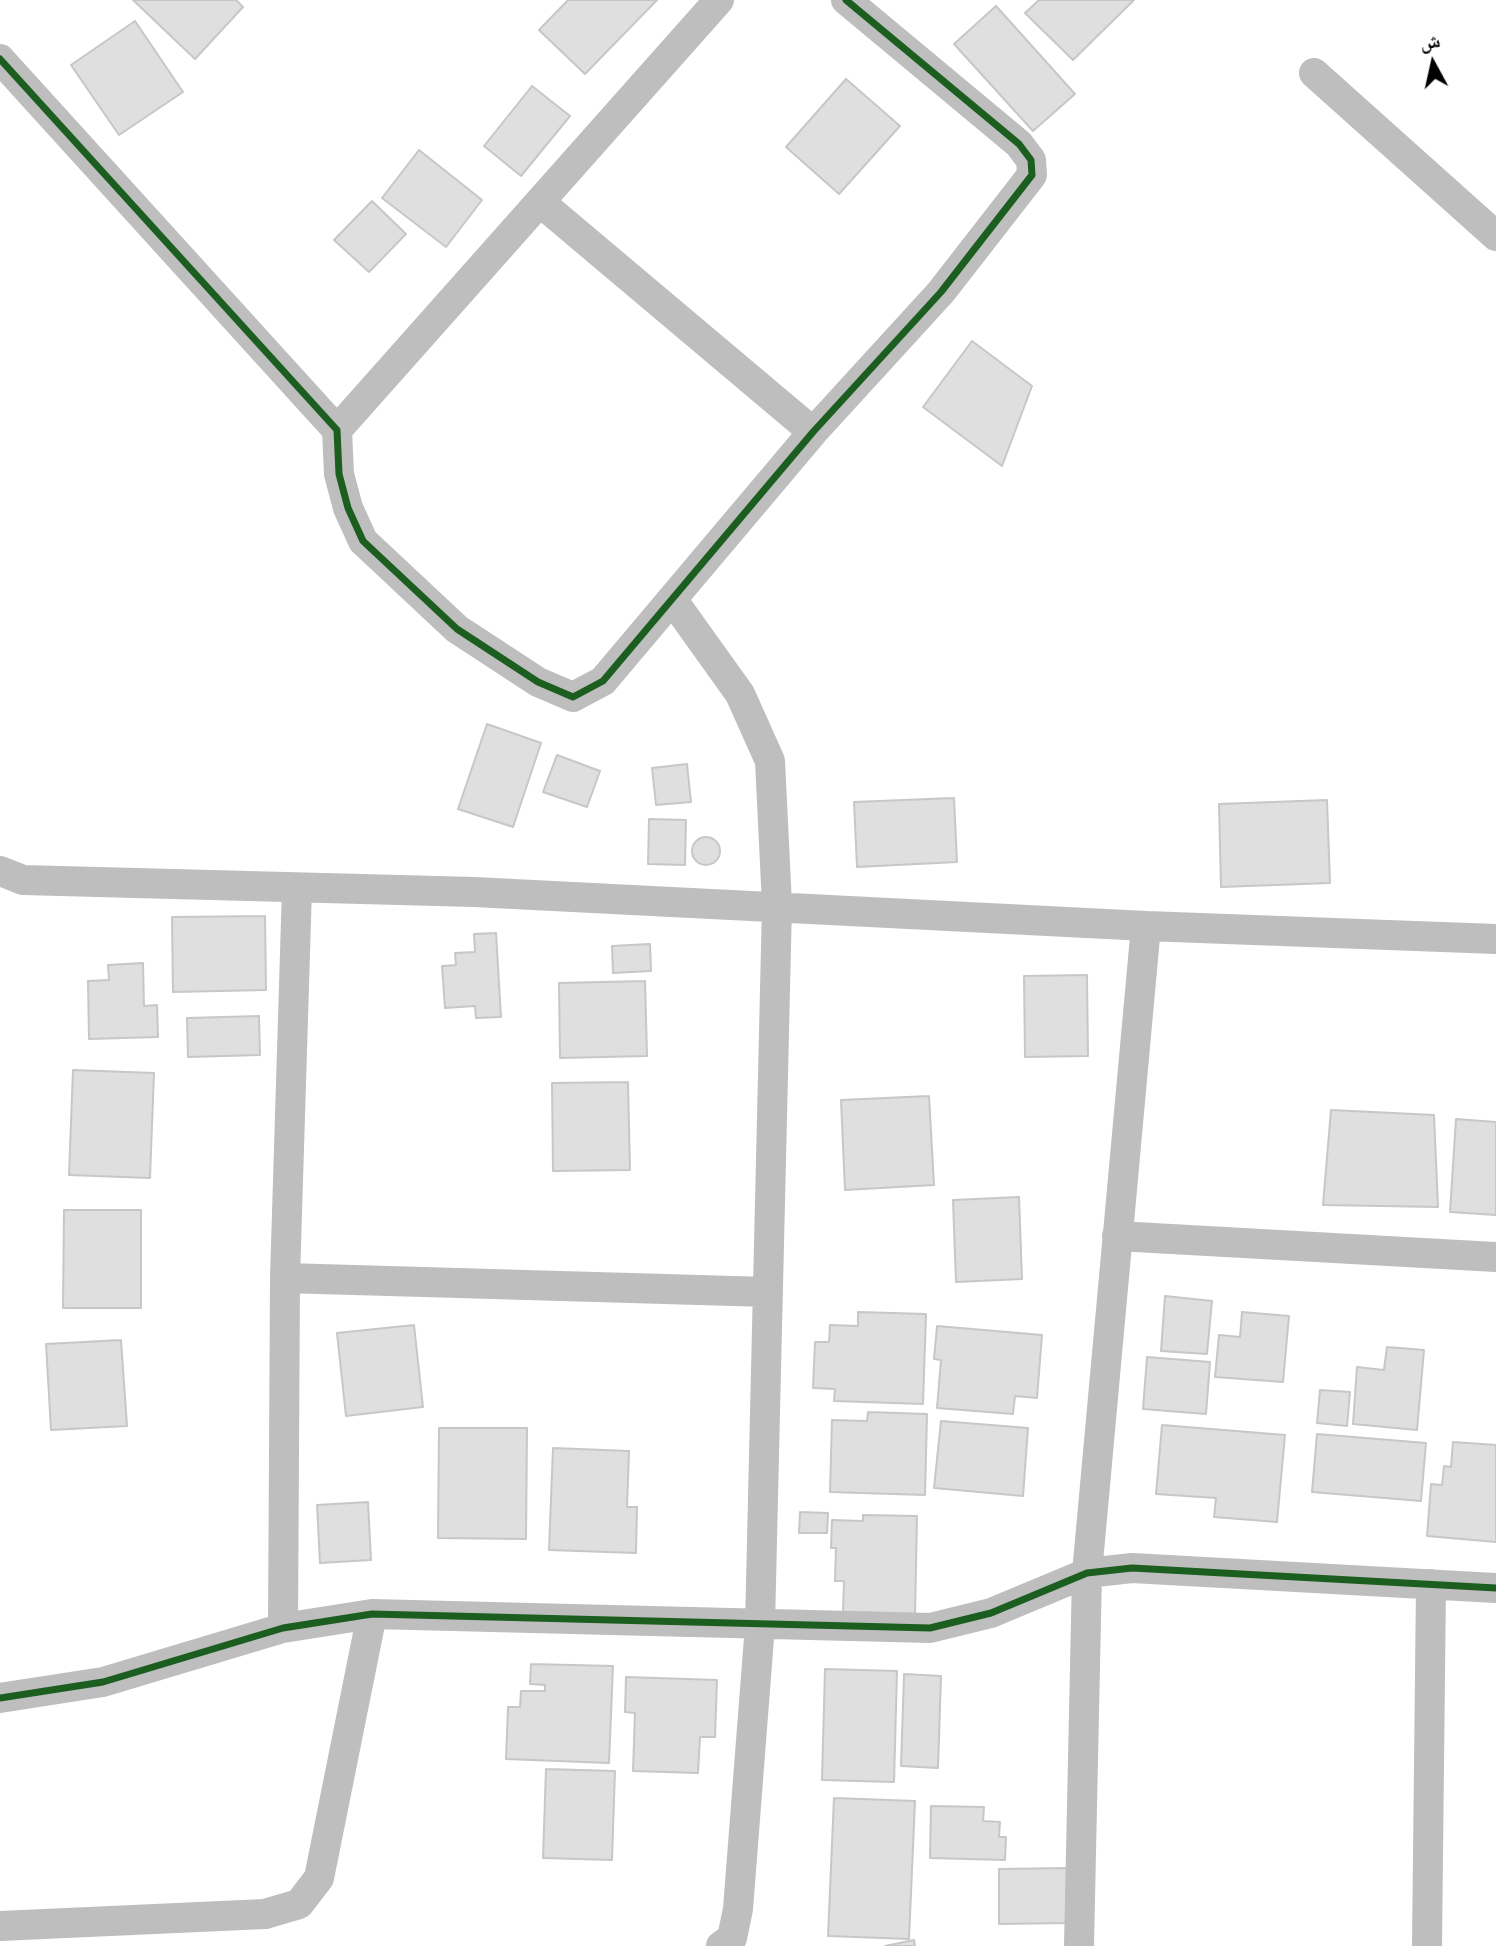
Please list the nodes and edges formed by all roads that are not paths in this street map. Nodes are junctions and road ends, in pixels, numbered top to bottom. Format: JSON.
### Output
{"nodes":[{"id":1,"x":719,"y":0,"type":"edge"},
{"id":2,"x":846,"y":0,"type":"edge"},
{"id":3,"x":0,"y":59,"type":"edge"},
{"id":4,"x":1314,"y":73,"type":"dead end"},
{"id":5,"x":540,"y":202,"type":"junction"},
{"id":6,"x":1496,"y":236,"type":"edge"},
{"id":7,"x":337,"y":430,"type":"junction"},
{"id":8,"x":813,"y":432,"type":"junction"},
{"id":9,"x":672,"y":599,"type":"junction"},
{"id":10,"x":0,"y":871,"type":"edge"},
{"id":11,"x":297,"y":888,"type":"junction"},
{"id":12,"x":777,"y":905,"type":"junction"},
{"id":13,"x":1146,"y":926,"type":"junction"},
{"id":14,"x":1496,"y":939,"type":"edge"},
{"id":15,"x":1117,"y":1236,"type":"junction"},
{"id":16,"x":1496,"y":1257,"type":"edge"},
{"id":17,"x":285,"y":1278,"type":"junction"},
{"id":18,"x":768,"y":1292,"type":"junction"},
{"id":19,"x":1087,"y":1573,"type":"junction"},
{"id":20,"x":1431,"y":1584,"type":"junction"},
{"id":21,"x":1496,"y":1588,"type":"edge"},
{"id":22,"x":372,"y":1614,"type":"junction"},
{"id":23,"x":760,"y":1625,"type":"junction"},
{"id":24,"x":284,"y":1628,"type":"junction"},
{"id":25,"x":0,"y":1698,"type":"edge"},
{"id":26,"x":0,"y":1926,"type":"edge"},
{"id":27,"x":721,"y":1946,"type":"edge"},
{"id":28,"x":1079,"y":1946,"type":"edge"},
{"id":29,"x":1427,"y":1946,"type":"edge"}],
"edges":[{"from":1,"to":5,"type":"street"},
{"from":2,"to":8,"type":"street"},
{"from":3,"to":7,"type":"street"},
{"from":4,"to":6,"type":"street"},
{"from":5,"to":7,"type":"street"},
{"from":5,"to":8,"type":"street"},
{"from":7,"to":9,"type":"street"},
{"from":8,"to":9,"type":"street"},
{"from":9,"to":12,"type":"street"},
{"from":10,"to":11,"type":"street"},
{"from":11,"to":12,"type":"street"},
{"from":11,"to":17,"type":"street"},
{"from":12,"to":13,"type":"street"},
{"from":12,"to":18,"type":"street"},
{"from":13,"to":14,"type":"street"},
{"from":13,"to":15,"type":"street"},
{"from":15,"to":16,"type":"street"},
{"from":15,"to":19,"type":"street"},
{"from":17,"to":18,"type":"street"},
{"from":17,"to":24,"type":"street"},
{"from":18,"to":23,"type":"street"},
{"from":19,"to":20,"type":"street"},
{"from":19,"to":23,"type":"street"},
{"from":19,"to":28,"type":"street"},
{"from":20,"to":21,"type":"street"},
{"from":20,"to":29,"type":"street"},
{"from":22,"to":23,"type":"street"},
{"from":22,"to":24,"type":"street"},
{"from":22,"to":26,"type":"street"},
{"from":23,"to":27,"type":"street"},
{"from":24,"to":25,"type":"street"}]}
